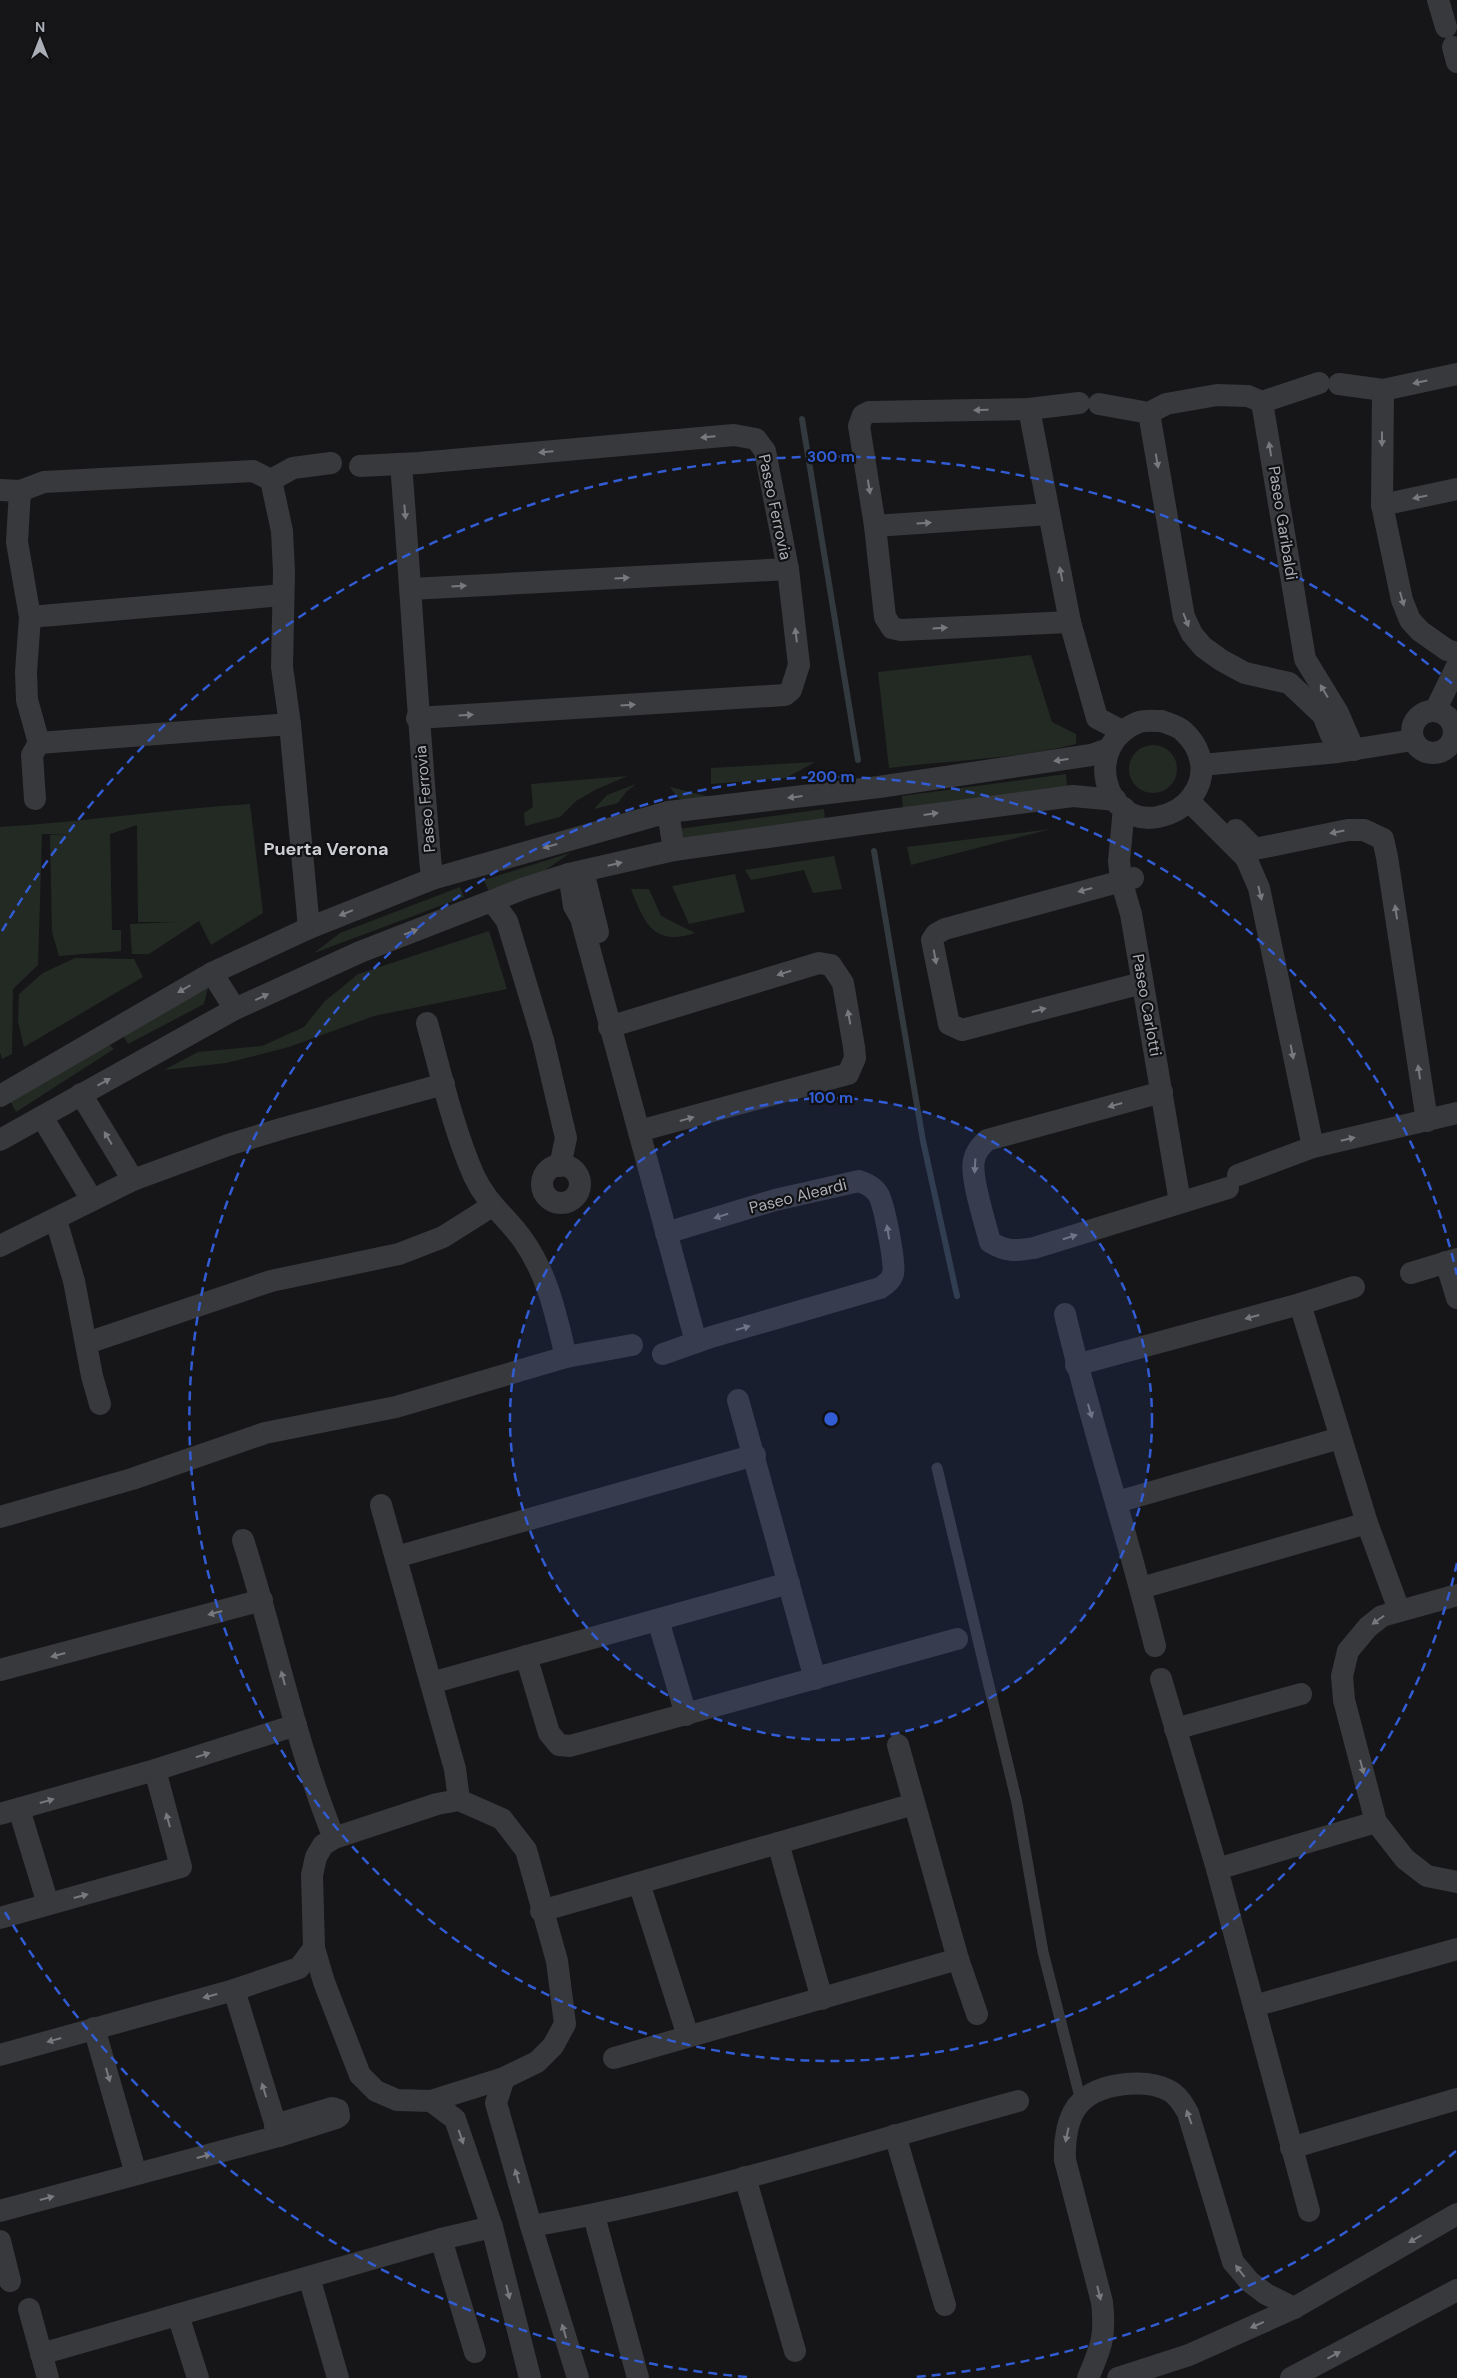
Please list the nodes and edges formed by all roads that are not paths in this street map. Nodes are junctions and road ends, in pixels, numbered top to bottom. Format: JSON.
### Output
{"nodes":[{"id":1,"x":1438,"y":0,"type":"edge"},
{"id":2,"x":1446,"y":26,"type":"dead end"},
{"id":3,"x":1457,"y":374,"type":"edge"},
{"id":4,"x":1383,"y":390,"type":"junction"},
{"id":5,"x":1262,"y":402,"type":"junction"},
{"id":6,"x":1029,"y":409,"type":"junction"},
{"id":7,"x":1149,"y":413,"type":"junction"},
{"id":8,"x":332,"y":463,"type":"dead end"},
{"id":9,"x":401,"y":464,"type":"junction"},
{"id":10,"x":360,"y":466,"type":"dead end"},
{"id":11,"x":271,"y":480,"type":"junction"},
{"id":12,"x":1457,"y":489,"type":"edge"},
{"id":13,"x":10,"y":491,"type":"edge"},
{"id":14,"x":1382,"y":505,"type":"junction"},
{"id":15,"x":1049,"y":514,"type":"junction"},
{"id":16,"x":875,"y":526,"type":"junction"},
{"id":17,"x":788,"y":569,"type":"junction"},
{"id":18,"x":411,"y":589,"type":"junction"},
{"id":19,"x":283,"y":595,"type":"junction"},
{"id":20,"x":30,"y":617,"type":"junction"},
{"id":21,"x":1070,"y":622,"type":"junction"},
{"id":22,"x":1457,"y":653,"type":"edge"},
{"id":23,"x":1305,"y":659,"type":"junction"},
{"id":24,"x":1457,"y":666,"type":"edge"},
{"id":25,"x":1290,"y":683,"type":"junction"},
{"id":26,"x":1447,"y":709,"type":"edge"},
{"id":27,"x":417,"y":718,"type":"junction"},
{"id":28,"x":290,"y":724,"type":"junction"},
{"id":29,"x":1122,"y":731,"type":"junction"},
{"id":30,"x":1413,"y":740,"type":"junction"},
{"id":31,"x":39,"y":743,"type":"junction"},
{"id":32,"x":1108,"y":749,"type":"junction"},
{"id":33,"x":1346,"y":751,"type":"junction"},
{"id":34,"x":1452,"y":751,"type":"edge"},
{"id":35,"x":1202,"y":765,"type":"junction"},
{"id":36,"x":1193,"y":794,"type":"junction"},
{"id":37,"x":35,"y":799,"type":"dead end"},
{"id":38,"x":1125,"y":808,"type":"junction"},
{"id":39,"x":668,"y":812,"type":"junction"},
{"id":40,"x":674,"y":850,"type":"junction"},
{"id":41,"x":1251,"y":853,"type":"junction"},
{"id":42,"x":576,"y":873,"type":"junction"},
{"id":43,"x":432,"y":879,"type":"junction"},
{"id":44,"x":1127,"y":879,"type":"junction"},
{"id":45,"x":492,"y":901,"type":"junction"},
{"id":46,"x":309,"y":928,"type":"junction"},
{"id":47,"x":212,"y":973,"type":"junction"},
{"id":48,"x":1142,"y":983,"type":"junction"},
{"id":49,"x":235,"y":1009,"type":"junction"},
{"id":50,"x":427,"y":1023,"type":"dead end"},
{"id":51,"x":616,"y":1025,"type":"junction"},
{"id":52,"x":444,"y":1084,"type":"junction"},
{"id":53,"x":1162,"y":1092,"type":"junction"},
{"id":54,"x":81,"y":1094,"type":"junction"},
{"id":55,"x":0,"y":1096,"type":"edge"},
{"id":56,"x":1457,"y":1113,"type":"edge"},
{"id":57,"x":42,"y":1117,"type":"junction"},
{"id":58,"x":1427,"y":1120,"type":"junction"},
{"id":59,"x":646,"y":1130,"type":"junction"},
{"id":60,"x":0,"y":1140,"type":"edge"},
{"id":61,"x":1312,"y":1147,"type":"junction"},
{"id":62,"x":560,"y":1166,"type":"dead end"},
{"id":63,"x":132,"y":1180,"type":"junction"},
{"id":64,"x":92,"y":1200,"type":"junction"},
{"id":65,"x":1180,"y":1202,"type":"junction"},
{"id":66,"x":492,"y":1206,"type":"junction"},
{"id":67,"x":56,"y":1220,"type":"junction"},
{"id":68,"x":672,"y":1231,"type":"junction"},
{"id":69,"x":0,"y":1246,"type":"edge"},
{"id":70,"x":1452,"y":1261,"type":"edge"},
{"id":71,"x":1411,"y":1272,"type":"dead end"},
{"id":72,"x":1354,"y":1287,"type":"dead end"},
{"id":73,"x":1457,"y":1298,"type":"edge"},
{"id":74,"x":1300,"y":1304,"type":"junction"},
{"id":75,"x":1065,"y":1314,"type":"dead end"},
{"id":76,"x":704,"y":1339,"type":"junction"},
{"id":77,"x":87,"y":1342,"type":"junction"},
{"id":78,"x":632,"y":1345,"type":"dead end"},
{"id":79,"x":663,"y":1354,"type":"dead end"},
{"id":80,"x":566,"y":1357,"type":"junction"},
{"id":81,"x":1076,"y":1364,"type":"junction"},
{"id":82,"x":738,"y":1400,"type":"dead end"},
{"id":83,"x":100,"y":1404,"type":"dead end"},
{"id":84,"x":1340,"y":1438,"type":"junction"},
{"id":85,"x":755,"y":1455,"type":"junction"},
{"id":86,"x":937,"y":1468,"type":"dead end"},
{"id":87,"x":1117,"y":1502,"type":"junction"},
{"id":88,"x":381,"y":1505,"type":"dead end"},
{"id":89,"x":0,"y":1517,"type":"edge"},
{"id":90,"x":1367,"y":1523,"type":"junction"},
{"id":91,"x":242,"y":1540,"type":"dead end"},
{"id":92,"x":396,"y":1557,"type":"junction"},
{"id":93,"x":789,"y":1583,"type":"junction"},
{"id":94,"x":1141,"y":1588,"type":"junction"},
{"id":95,"x":1457,"y":1595,"type":"edge"},
{"id":96,"x":262,"y":1600,"type":"junction"},
{"id":97,"x":1399,"y":1610,"type":"junction"},
{"id":98,"x":658,"y":1620,"type":"junction"},
{"id":99,"x":957,"y":1640,"type":"dead end"},
{"id":100,"x":1155,"y":1646,"type":"dead end"},
{"id":101,"x":526,"y":1656,"type":"junction"},
{"id":102,"x":0,"y":1670,"type":"edge"},
{"id":103,"x":815,"y":1679,"type":"junction"},
{"id":104,"x":1161,"y":1679,"type":"dead end"},
{"id":105,"x":431,"y":1683,"type":"junction"},
{"id":106,"x":1301,"y":1694,"type":"dead end"},
{"id":107,"x":686,"y":1715,"type":"junction"},
{"id":108,"x":296,"y":1725,"type":"junction"},
{"id":109,"x":1175,"y":1729,"type":"junction"},
{"id":110,"x":898,"y":1745,"type":"dead end"},
{"id":111,"x":155,"y":1770,"type":"junction"},
{"id":112,"x":459,"y":1800,"type":"junction"},
{"id":113,"x":914,"y":1804,"type":"junction"},
{"id":114,"x":9,"y":1811,"type":"edge"},
{"id":115,"x":1376,"y":1822,"type":"junction"},
{"id":116,"x":334,"y":1838,"type":"junction"},
{"id":117,"x":778,"y":1843,"type":"junction"},
{"id":118,"x":1217,"y":1869,"type":"junction"},
{"id":119,"x":1457,"y":1882,"type":"edge"},
{"id":120,"x":639,"y":1883,"type":"junction"},
{"id":121,"x":48,"y":1904,"type":"junction"},
{"id":122,"x":542,"y":1911,"type":"junction"},
{"id":123,"x":0,"y":1918,"type":"edge"},
{"id":124,"x":314,"y":1948,"type":"junction"},
{"id":125,"x":1457,"y":1949,"type":"edge"},
{"id":126,"x":958,"y":1959,"type":"junction"},
{"id":127,"x":324,"y":1982,"type":"junction"},
{"id":128,"x":235,"y":1994,"type":"junction"},
{"id":129,"x":822,"y":1999,"type":"junction"},
{"id":130,"x":1254,"y":2006,"type":"junction"},
{"id":131,"x":977,"y":2014,"type":"dead end"},
{"id":132,"x":94,"y":2028,"type":"junction"},
{"id":133,"x":688,"y":2036,"type":"junction"},
{"id":134,"x":0,"y":2055,"type":"edge"},
{"id":135,"x":614,"y":2058,"type":"dead end"},
{"id":136,"x":504,"y":2078,"type":"junction"},
{"id":137,"x":1457,"y":2099,"type":"edge"},
{"id":138,"x":431,"y":2101,"type":"junction"},
{"id":139,"x":1018,"y":2101,"type":"dead end"},
{"id":140,"x":1081,"y":2101,"type":"junction"},
{"id":141,"x":895,"y":2135,"type":"junction"},
{"id":142,"x":1291,"y":2148,"type":"junction"},
{"id":143,"x":136,"y":2174,"type":"junction"},
{"id":144,"x":745,"y":2177,"type":"junction"},
{"id":145,"x":0,"y":2211,"type":"edge"},
{"id":146,"x":1309,"y":2211,"type":"dead end"},
{"id":147,"x":1457,"y":2214,"type":"edge"},
{"id":148,"x":594,"y":2216,"type":"junction"},
{"id":149,"x":531,"y":2226,"type":"junction"},
{"id":150,"x":492,"y":2227,"type":"junction"},
{"id":151,"x":440,"y":2239,"type":"junction"},
{"id":152,"x":0,"y":2241,"type":"edge"},
{"id":153,"x":309,"y":2277,"type":"junction"},
{"id":154,"x":10,"y":2281,"type":"dead end"},
{"id":155,"x":1457,"y":2290,"type":"edge"},
{"id":156,"x":945,"y":2305,"type":"dead end"},
{"id":157,"x":1294,"y":2308,"type":"junction"},
{"id":158,"x":29,"y":2309,"type":"dead end"},
{"id":159,"x":178,"y":2315,"type":"junction"},
{"id":160,"x":795,"y":2351,"type":"dead end"},
{"id":161,"x":475,"y":2352,"type":"dead end"},
{"id":162,"x":41,"y":2354,"type":"junction"},
{"id":163,"x":48,"y":2378,"type":"edge"},
{"id":164,"x":198,"y":2378,"type":"edge"},
{"id":165,"x":338,"y":2378,"type":"edge"},
{"id":166,"x":530,"y":2378,"type":"edge"},
{"id":167,"x":578,"y":2378,"type":"edge"},
{"id":168,"x":638,"y":2378,"type":"edge"},
{"id":169,"x":1088,"y":2378,"type":"edge"},
{"id":170,"x":1118,"y":2378,"type":"edge"},
{"id":171,"x":1291,"y":2378,"type":"edge"}],
"edges":[{"from":1,"to":2,"type":"street"},
{"from":3,"to":4,"type":"street","one_way":true},
{"from":4,"to":5,"type":"street"},
{"from":4,"to":14,"type":"street","one_way":true},
{"from":5,"to":7,"type":"street"},
{"from":23,"to":5,"type":"street","name":"Paseo Garibaldi","one_way":true},
{"from":6,"to":7,"type":"street"},
{"from":6,"to":15,"type":"street"},
{"from":6,"to":16,"type":"street","one_way":true},
{"from":7,"to":25,"type":"street","one_way":true},
{"from":8,"to":11,"type":"street"},
{"from":9,"to":10,"type":"street"},
{"from":17,"to":9,"type":"street","name":"Paseo Ferrovia","one_way":true},
{"from":9,"to":18,"type":"street","name":"Paseo Ferrovia","one_way":true},
{"from":11,"to":13,"type":"street"},
{"from":11,"to":19,"type":"street"},
{"from":12,"to":14,"type":"street","one_way":true},
{"from":13,"to":20,"type":"street"},
{"from":14,"to":22,"type":"street","one_way":true},
{"from":16,"to":15,"type":"street","one_way":true},
{"from":21,"to":15,"type":"street","one_way":true},
{"from":16,"to":21,"type":"street","one_way":true},
{"from":18,"to":17,"type":"street","one_way":true},
{"from":27,"to":17,"type":"street","name":"Paseo Ferrovia","one_way":true},
{"from":18,"to":27,"type":"street","name":"Paseo Ferrovia"},
{"from":19,"to":20,"type":"street"},
{"from":19,"to":28,"type":"street"},
{"from":20,"to":31,"type":"street"},
{"from":21,"to":29,"type":"street"},
{"from":23,"to":25,"type":"street"},
{"from":33,"to":23,"type":"street","name":"Paseo Garibaldi","one_way":true},
{"from":24,"to":26,"type":"street"},
{"from":25,"to":33,"type":"street"},
{"from":26,"to":30,"type":"street"},
{"from":26,"to":34,"type":"street"},
{"from":27,"to":43,"type":"street","name":"Paseo Ferrovia"},
{"from":28,"to":31,"type":"street"},
{"from":28,"to":46,"type":"street"},
{"from":29,"to":32,"type":"street"},
{"from":29,"to":35,"type":"street"},
{"from":30,"to":33,"type":"street"},
{"from":30,"to":34,"type":"street"},
{"from":31,"to":37,"type":"street"},
{"from":32,"to":38,"type":"street"},
{"from":32,"to":39,"type":"street","one_way":true},
{"from":33,"to":35,"type":"street"},
{"from":35,"to":36,"type":"street"},
{"from":36,"to":38,"type":"street"},
{"from":36,"to":41,"type":"street"},
{"from":40,"to":38,"type":"street","one_way":true},
{"from":38,"to":44,"type":"street"},
{"from":39,"to":40,"type":"street"},
{"from":39,"to":43,"type":"street","one_way":true},
{"from":42,"to":40,"type":"street","one_way":true},
{"from":58,"to":41,"type":"street","one_way":true},
{"from":41,"to":61,"type":"street","one_way":true},
{"from":42,"to":45,"type":"street"},
{"from":42,"to":51,"type":"street"},
{"from":43,"to":46,"type":"street","one_way":true},
{"from":44,"to":48,"type":"street","name":"Paseo Carlotti"},
{"from":44,"to":48,"type":"street","one_way":true},
{"from":49,"to":45,"type":"street","one_way":true},
{"from":45,"to":62,"type":"street"},
{"from":46,"to":47,"type":"street"},
{"from":47,"to":49,"type":"street"},
{"from":47,"to":55,"type":"street","one_way":true},
{"from":48,"to":53,"type":"street","name":"Paseo Carlotti"},
{"from":54,"to":49,"type":"street","one_way":true},
{"from":50,"to":52,"type":"street"},
{"from":51,"to":59,"type":"street"},
{"from":59,"to":51,"type":"street","one_way":true},
{"from":52,"to":63,"type":"street"},
{"from":52,"to":66,"type":"street"},
{"from":53,"to":65,"type":"street","name":"Paseo Carlotti"},
{"from":53,"to":65,"type":"street","one_way":true},
{"from":54,"to":57,"type":"street"},
{"from":63,"to":54,"type":"street","one_way":true},
{"from":56,"to":58,"type":"street"},
{"from":57,"to":60,"type":"street"},
{"from":57,"to":64,"type":"street"},
{"from":61,"to":58,"type":"street","one_way":true},
{"from":59,"to":68,"type":"street"},
{"from":61,"to":65,"type":"street"},
{"from":63,"to":64,"type":"street"},
{"from":64,"to":67,"type":"street"},
{"from":66,"to":77,"type":"street"},
{"from":66,"to":80,"type":"street"},
{"from":67,"to":69,"type":"street"},
{"from":67,"to":77,"type":"street"},
{"from":68,"to":76,"type":"street"},
{"from":76,"to":68,"type":"street","name":"Paseo Aleardi","one_way":true},
{"from":70,"to":71,"type":"street"},
{"from":70,"to":73,"type":"street"},
{"from":72,"to":74,"type":"street"},
{"from":74,"to":81,"type":"street","one_way":true},
{"from":74,"to":84,"type":"street"},
{"from":75,"to":81,"type":"street"},
{"from":76,"to":79,"type":"street","name":"Paseo Aleardi"},
{"from":77,"to":83,"type":"street"},
{"from":78,"to":80,"type":"street"},
{"from":80,"to":89,"type":"street"},
{"from":81,"to":87,"type":"street","one_way":true},
{"from":82,"to":85,"type":"street"},
{"from":84,"to":87,"type":"street"},
{"from":84,"to":90,"type":"street"},
{"from":85,"to":92,"type":"street"},
{"from":85,"to":93,"type":"street"},
{"from":86,"to":140,"type":"lane"},
{"from":87,"to":94,"type":"street"},
{"from":88,"to":92,"type":"street"},
{"from":90,"to":94,"type":"street"},
{"from":90,"to":97,"type":"street"},
{"from":91,"to":96,"type":"street"},
{"from":92,"to":105,"type":"street"},
{"from":93,"to":98,"type":"street"},
{"from":93,"to":103,"type":"street"},
{"from":94,"to":100,"type":"street"},
{"from":95,"to":97,"type":"street"},
{"from":96,"to":102,"type":"street","one_way":true},
{"from":108,"to":96,"type":"street","one_way":true},
{"from":97,"to":115,"type":"street","one_way":true},
{"from":98,"to":101,"type":"street"},
{"from":98,"to":107,"type":"street"},
{"from":99,"to":103,"type":"street"},
{"from":101,"to":105,"type":"street"},
{"from":101,"to":107,"type":"street"},
{"from":103,"to":107,"type":"street"},
{"from":104,"to":109,"type":"street"},
{"from":105,"to":112,"type":"street"},
{"from":106,"to":109,"type":"street"},
{"from":111,"to":108,"type":"street","one_way":true},
{"from":108,"to":116,"type":"street"},
{"from":109,"to":118,"type":"street"},
{"from":110,"to":113,"type":"street"},
{"from":114,"to":111,"type":"street","one_way":true},
{"from":121,"to":111,"type":"street","one_way":true},
{"from":112,"to":116,"type":"street"},
{"from":112,"to":122,"type":"street"},
{"from":113,"to":117,"type":"street"},
{"from":113,"to":126,"type":"street"},
{"from":114,"to":121,"type":"street"},
{"from":115,"to":118,"type":"street"},
{"from":115,"to":119,"type":"street"},
{"from":116,"to":124,"type":"street"},
{"from":117,"to":120,"type":"street"},
{"from":117,"to":129,"type":"street"},
{"from":118,"to":130,"type":"street"},
{"from":120,"to":122,"type":"street"},
{"from":120,"to":133,"type":"street"},
{"from":121,"to":123,"type":"street"},
{"from":122,"to":136,"type":"street"},
{"from":124,"to":127,"type":"street"},
{"from":124,"to":128,"type":"street"},
{"from":125,"to":130,"type":"street"},
{"from":126,"to":129,"type":"street"},
{"from":126,"to":131,"type":"street"},
{"from":127,"to":128,"type":"street"},
{"from":127,"to":138,"type":"street"},
{"from":128,"to":132,"type":"street","one_way":true},
{"from":143,"to":128,"type":"street","one_way":true},
{"from":129,"to":133,"type":"street"},
{"from":130,"to":142,"type":"street"},
{"from":132,"to":134,"type":"street","one_way":true},
{"from":132,"to":143,"type":"street","one_way":true},
{"from":133,"to":135,"type":"street"},
{"from":136,"to":138,"type":"street"},
{"from":149,"to":136,"type":"street","one_way":true},
{"from":137,"to":142,"type":"street"},
{"from":138,"to":150,"type":"street","one_way":true},
{"from":139,"to":141,"type":"street"},
{"from":157,"to":140,"type":"street","one_way":true},
{"from":140,"to":169,"type":"street","one_way":true},
{"from":141,"to":144,"type":"street"},
{"from":141,"to":156,"type":"street"},
{"from":142,"to":146,"type":"street"},
{"from":145,"to":143,"type":"street","one_way":true},
{"from":144,"to":148,"type":"street"},
{"from":144,"to":160,"type":"street"},
{"from":147,"to":157,"type":"street","one_way":true},
{"from":148,"to":149,"type":"street"},
{"from":148,"to":168,"type":"street"},
{"from":167,"to":149,"type":"street","one_way":true},
{"from":150,"to":151,"type":"street"},
{"from":150,"to":166,"type":"street","one_way":true},
{"from":151,"to":153,"type":"street"},
{"from":151,"to":161,"type":"street"},
{"from":152,"to":154,"type":"street"},
{"from":153,"to":159,"type":"street"},
{"from":153,"to":165,"type":"street"},
{"from":171,"to":155,"type":"street","one_way":true},
{"from":157,"to":170,"type":"street","one_way":true},
{"from":158,"to":162,"type":"street"},
{"from":159,"to":162,"type":"street"},
{"from":159,"to":164,"type":"street"},
{"from":162,"to":163,"type":"street"}]}
